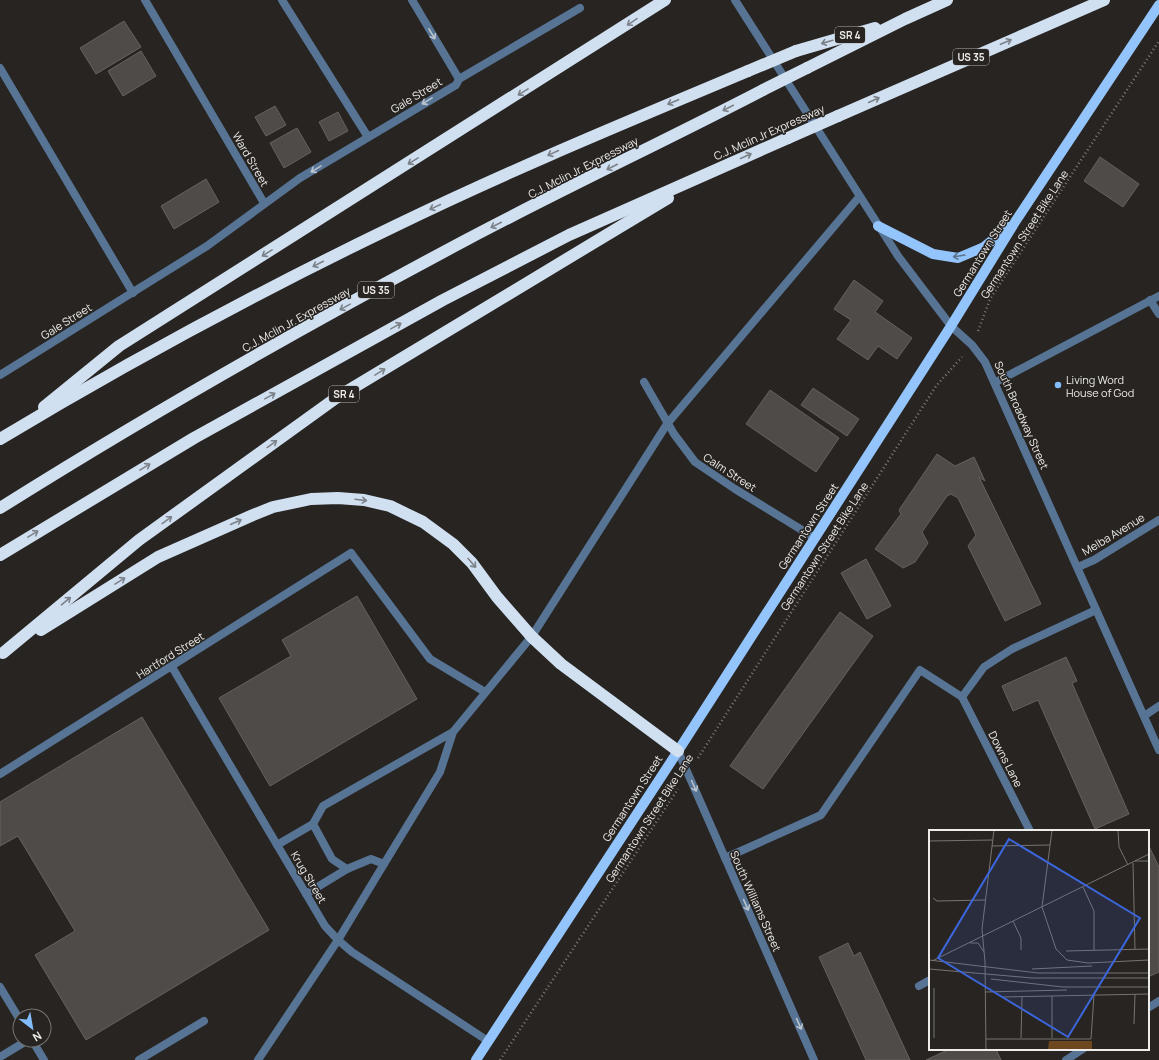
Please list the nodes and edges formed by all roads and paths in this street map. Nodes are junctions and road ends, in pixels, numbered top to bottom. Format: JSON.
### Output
{"nodes":[{"id":1,"x":145,"y":0,"type":"edge"},
{"id":2,"x":282,"y":0,"type":"edge"},
{"id":3,"x":412,"y":0,"type":"edge"},
{"id":4,"x":665,"y":0,"type":"edge"},
{"id":5,"x":735,"y":0,"type":"edge"},
{"id":6,"x":947,"y":0,"type":"edge"},
{"id":7,"x":1104,"y":0,"type":"edge"},
{"id":8,"x":1159,"y":5,"type":"edge"},
{"id":9,"x":580,"y":8,"type":"dead end"},
{"id":10,"x":905,"y":19,"type":"junction"},
{"id":11,"x":1159,"y":41,"type":"edge"},
{"id":12,"x":0,"y":68,"type":"edge"},
{"id":13,"x":459,"y":80,"type":"junction"},
{"id":14,"x":368,"y":137,"type":"junction"},
{"id":15,"x":710,"y":172,"type":"junction"},
{"id":16,"x":859,"y":197,"type":"junction"},
{"id":17,"x":264,"y":203,"type":"junction"},
{"id":18,"x":1015,"y":222,"type":"junction"},
{"id":19,"x":878,"y":226,"type":"junction"},
{"id":20,"x":144,"y":285,"type":"joint"},
{"id":21,"x":132,"y":293,"type":"junction"},
{"id":22,"x":1159,"y":296,"type":"edge"},
{"id":23,"x":1150,"y":300,"type":"junction"},
{"id":24,"x":1159,"y":314,"type":"edge"},
{"id":25,"x":952,"y":326,"type":"junction"},
{"id":26,"x":972,"y":345,"type":"junction"},
{"id":27,"x":0,"y":375,"type":"edge"},
{"id":28,"x":644,"y":382,"type":"dead end"},
{"id":29,"x":996,"y":382,"type":"junction"},
{"id":30,"x":667,"y":424,"type":"junction"},
{"id":31,"x":18,"y":428,"type":"junction"},
{"id":32,"x":0,"y":439,"type":"edge"},
{"id":33,"x":0,"y":508,"type":"edge"},
{"id":34,"x":1159,"y":520,"type":"edge"},
{"id":35,"x":815,"y":538,"type":"junction"},
{"id":36,"x":0,"y":555,"type":"edge"},
{"id":37,"x":1078,"y":567,"type":"junction"},
{"id":38,"x":1096,"y":610,"type":"junction"},
{"id":39,"x":532,"y":636,"type":"junction"},
{"id":40,"x":2,"y":654,"type":"edge"},
{"id":41,"x":172,"y":667,"type":"junction"},
{"id":42,"x":485,"y":692,"type":"junction"},
{"id":43,"x":962,"y":698,"type":"junction"},
{"id":44,"x":1159,"y":706,"type":"edge"},
{"id":45,"x":1144,"y":716,"type":"junction"},
{"id":46,"x":452,"y":732,"type":"junction"},
{"id":47,"x":1159,"y":750,"type":"edge"},
{"id":48,"x":678,"y":751,"type":"junction"},
{"id":49,"x":0,"y":774,"type":"edge"},
{"id":50,"x":688,"y":774,"type":"junction"},
{"id":51,"x":313,"y":824,"type":"junction"},
{"id":52,"x":1029,"y":830,"type":"edge"},
{"id":53,"x":277,"y":845,"type":"junction"},
{"id":54,"x":725,"y":858,"type":"junction"},
{"id":55,"x":384,"y":864,"type":"junction"},
{"id":56,"x":347,"y":869,"type":"junction"},
{"id":57,"x":306,"y":894,"type":"junction"},
{"id":58,"x":338,"y":940,"type":"junction"},
{"id":59,"x":929,"y":981,"type":"edge"},
{"id":60,"x":919,"y":986,"type":"dead end"},
{"id":61,"x":0,"y":988,"type":"edge"},
{"id":62,"x":1159,"y":1001,"type":"edge"},
{"id":63,"x":1149,"y":1007,"type":"edge"},
{"id":64,"x":12,"y":1008,"type":"edge"},
{"id":65,"x":204,"y":1021,"type":"dead end"},
{"id":66,"x":488,"y":1041,"type":"junction"},
{"id":67,"x":15,"y":1048,"type":"edge"},
{"id":68,"x":37,"y":1048,"type":"edge"},
{"id":69,"x":1081,"y":1050,"type":"edge"},
{"id":70,"x":0,"y":1057,"type":"edge"},
{"id":71,"x":44,"y":1060,"type":"edge"},
{"id":72,"x":139,"y":1060,"type":"edge"},
{"id":73,"x":258,"y":1060,"type":"edge"},
{"id":74,"x":476,"y":1060,"type":"edge"},
{"id":75,"x":500,"y":1060,"type":"edge"},
{"id":76,"x":814,"y":1060,"type":"edge"},
{"id":77,"x":1066,"y":1060,"type":"edge"}],
"edges":[{"from":1,"to":17,"type":"street","name":"Ward Street"},
{"from":2,"to":14,"type":"street"},
{"from":3,"to":13,"type":"street","one_way":true},
{"from":4,"to":31,"type":"highway","one_way":true},
{"from":5,"to":16,"type":"street","name":"South Broadway Street"},
{"from":6,"to":10,"type":"highway","number":"US 35"},
{"from":15,"to":7,"type":"highway","name":"C.J. Mclin Jr Expressway","number":"US 35","one_way":true,"bridge":true},
{"from":8,"to":18,"type":"main road","name":"Germantown Street"},
{"from":9,"to":13,"type":"street","name":"Gale Street"},
{"from":10,"to":31,"type":"highway","number":"SR 4","one_way":true,"bridge":true},
{"from":10,"to":33,"type":"highway","name":"C.J. Mclin Jr. Expressway","number":"US 35","one_way":true,"bridge":true},
{"from":11,"to":26,"type":"path","name":"Germantown Street Bike Lane"},
{"from":12,"to":21,"type":"street"},
{"from":13,"to":14,"type":"street","name":"Gale Street","one_way":true},
{"from":14,"to":17,"type":"street","name":"Gale Street","one_way":true},
{"from":36,"to":15,"type":"highway","number":"US 35","one_way":true},
{"from":40,"to":15,"type":"highway","number":"SR 4","one_way":true},
{"from":16,"to":19,"type":"street","name":"South Broadway Street"},
{"from":16,"to":30,"type":"street"},
{"from":17,"to":20,"type":"street","name":"Ward Street"},
{"from":18,"to":19,"type":"main road","one_way":true},
{"from":18,"to":25,"type":"main road","name":"Germantown Street"},
{"from":19,"to":25,"type":"street","name":"South Broadway Street"},
{"from":20,"to":21,"type":"street","name":"Gale Street"},
{"from":21,"to":27,"type":"street","name":"Gale Street"},
{"from":22,"to":23,"type":"street"},
{"from":23,"to":24,"type":"street"},
{"from":23,"to":29,"type":"street"},
{"from":25,"to":26,"type":"street","name":"South Broadway Street"},
{"from":25,"to":35,"type":"main road","name":"Germantown Street"},
{"from":26,"to":29,"type":"street","name":"South Broadway Street"},
{"from":26,"to":50,"type":"path","name":"Germantown Street Bike Lane"},
{"from":28,"to":30,"type":"street","name":"Calm Street"},
{"from":29,"to":37,"type":"street","name":"South Broadway Street"},
{"from":30,"to":35,"type":"street","name":"Calm Street"},
{"from":30,"to":39,"type":"street"},
{"from":31,"to":32,"type":"highway","number":"SR 4"},
{"from":34,"to":37,"type":"street","name":"Melba Avenue"},
{"from":35,"to":48,"type":"main road","name":"Germantown Street"},
{"from":37,"to":38,"type":"street","name":"South Broadway Street"},
{"from":38,"to":43,"type":"street"},
{"from":38,"to":45,"type":"street","name":"South Broadway Street"},
{"from":40,"to":39,"type":"highway","one_way":true},
{"from":39,"to":42,"type":"street"},
{"from":39,"to":48,"type":"highway"},
{"from":41,"to":42,"type":"street","name":"Hartford Street"},
{"from":41,"to":49,"type":"street","name":"Hartford Street"},
{"from":41,"to":53,"type":"street","name":"Krug Street"},
{"from":42,"to":46,"type":"street"},
{"from":43,"to":52,"type":"street","name":"Downs Lane"},
{"from":43,"to":54,"type":"street"},
{"from":44,"to":45,"type":"street"},
{"from":45,"to":47,"type":"street","name":"South Broadway Street"},
{"from":46,"to":51,"type":"street"},
{"from":46,"to":55,"type":"street"},
{"from":48,"to":50,"type":"street","name":"South Williams Street"},
{"from":48,"to":66,"type":"main road","name":"Germantown Street"},
{"from":50,"to":54,"type":"street","name":"South Williams Street","one_way":true},
{"from":50,"to":75,"type":"path","name":"Germantown Street Bike Lane"},
{"from":51,"to":53,"type":"street"},
{"from":51,"to":56,"type":"street"},
{"from":53,"to":57,"type":"street","name":"Krug Street"},
{"from":54,"to":76,"type":"street","name":"South Williams Street","one_way":true},
{"from":55,"to":56,"type":"street"},
{"from":55,"to":58,"type":"street"},
{"from":56,"to":57,"type":"street"},
{"from":57,"to":58,"type":"street","name":"Krug Street"},
{"from":58,"to":66,"type":"street","name":"Krug Street"},
{"from":58,"to":73,"type":"street"},
{"from":59,"to":60,"type":"street"},
{"from":61,"to":64,"type":"street"},
{"from":62,"to":63,"type":"street"},
{"from":65,"to":72,"type":"street"},
{"from":66,"to":74,"type":"main road","name":"Germantown Street"},
{"from":67,"to":70,"type":"street"},
{"from":68,"to":71,"type":"street"},
{"from":69,"to":77,"type":"street"}]}
